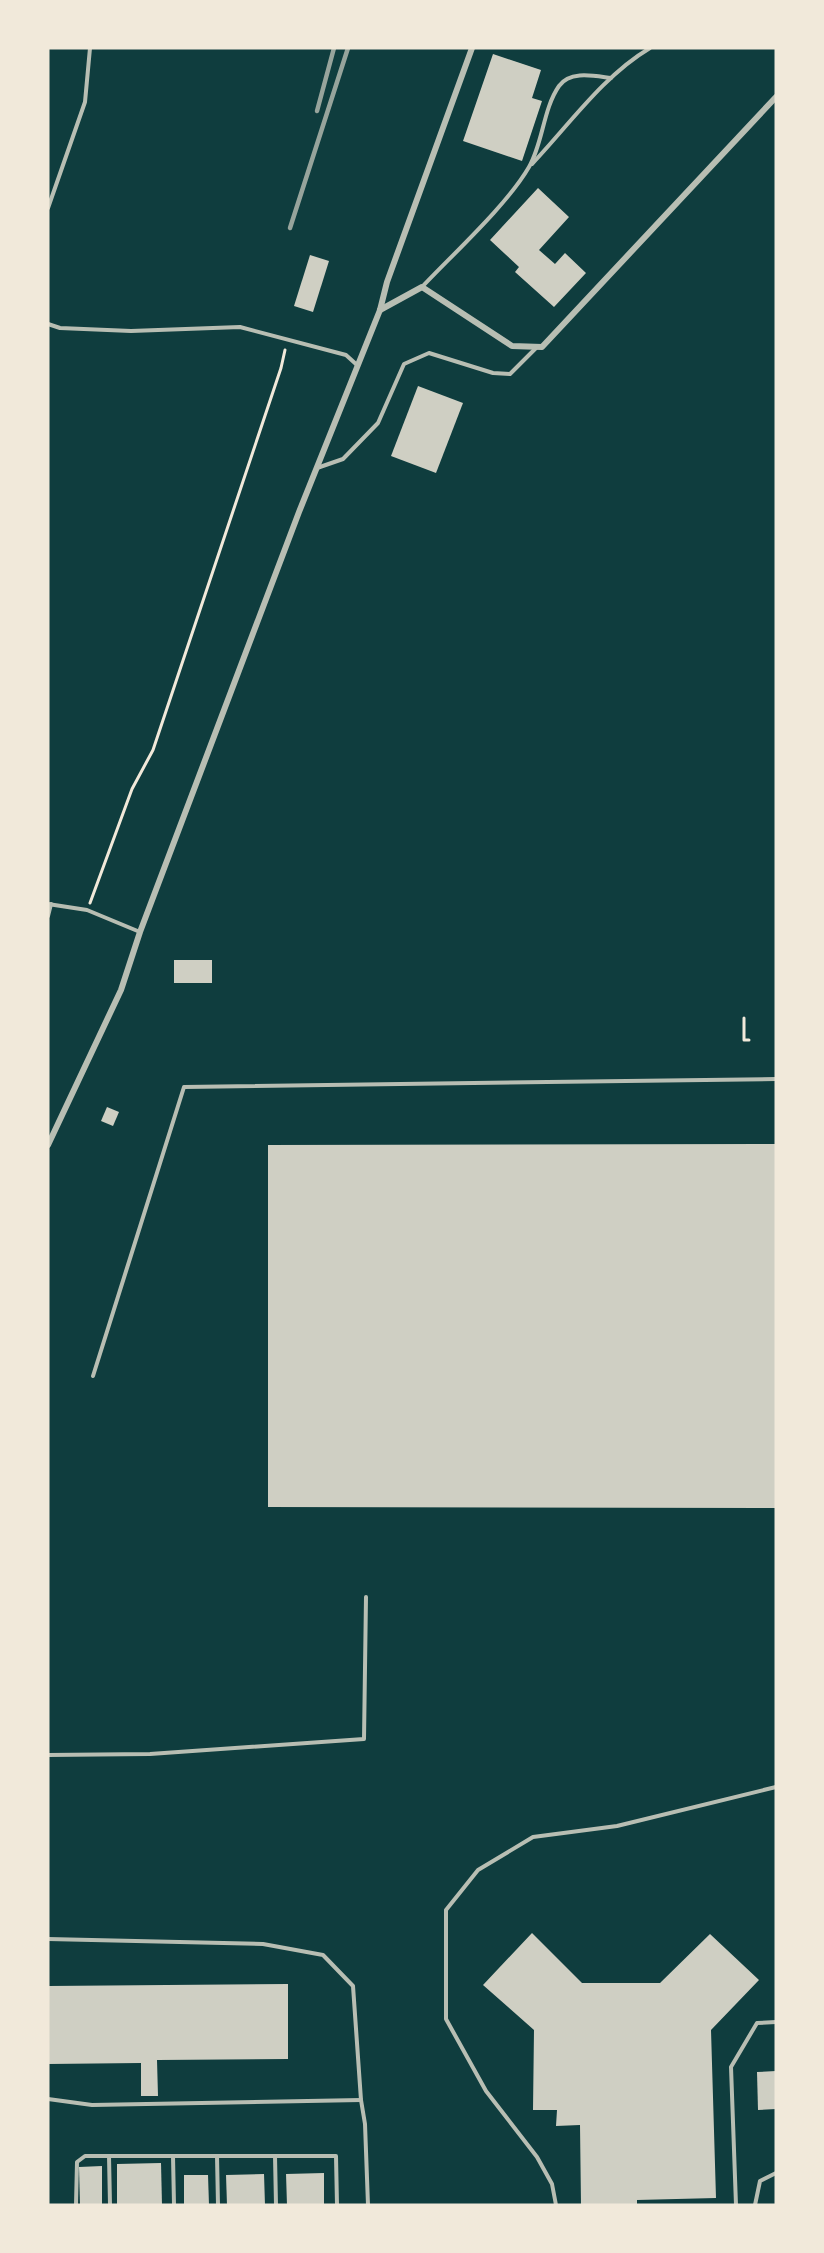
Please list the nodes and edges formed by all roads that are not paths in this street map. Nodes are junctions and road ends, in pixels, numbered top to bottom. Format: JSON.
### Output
{"nodes":[{"id":1,"x":90,"y":48,"type":"edge"},
{"id":2,"x":472,"y":48,"type":"edge"},
{"id":3,"x":650,"y":48,"type":"edge"},
{"id":4,"x":611,"y":78,"type":"junction"},
{"id":5,"x":776,"y":97,"type":"edge"},
{"id":6,"x":529,"y":167,"type":"junction"},
{"id":7,"x":48,"y":208,"type":"edge"},
{"id":8,"x":422,"y":287,"type":"junction"},
{"id":9,"x":380,"y":310,"type":"junction"},
{"id":10,"x":48,"y":324,"type":"edge"},
{"id":11,"x":537,"y":347,"type":"junction"},
{"id":12,"x":358,"y":366,"type":"junction"},
{"id":13,"x":316,"y":468,"type":"junction"},
{"id":14,"x":50,"y":904,"type":"edge"},
{"id":15,"x":48,"y":916,"type":"edge"},
{"id":16,"x":140,"y":932,"type":"junction"},
{"id":17,"x":776,"y":1079,"type":"edge"},
{"id":18,"x":48,"y":1145,"type":"edge"},
{"id":19,"x":93,"y":1376,"type":"dead end"},
{"id":20,"x":366,"y":1597,"type":"dead end"},
{"id":21,"x":48,"y":1755,"type":"edge"},
{"id":22,"x":776,"y":1787,"type":"edge"},
{"id":23,"x":48,"y":1939,"type":"edge"},
{"id":24,"x":776,"y":2022,"type":"edge"},
{"id":25,"x":48,"y":2099,"type":"edge"},
{"id":26,"x":361,"y":2100,"type":"junction"},
{"id":27,"x":109,"y":2156,"type":"junction"},
{"id":28,"x":173,"y":2156,"type":"junction"},
{"id":29,"x":218,"y":2156,"type":"junction"},
{"id":30,"x":275,"y":2156,"type":"junction"},
{"id":31,"x":776,"y":2174,"type":"edge"},
{"id":32,"x":76,"y":2205,"type":"edge"},
{"id":33,"x":110,"y":2205,"type":"edge"},
{"id":34,"x":174,"y":2205,"type":"edge"},
{"id":35,"x":218,"y":2205,"type":"edge"},
{"id":36,"x":276,"y":2205,"type":"edge"},
{"id":37,"x":337,"y":2205,"type":"edge"},
{"id":38,"x":368,"y":2205,"type":"edge"},
{"id":39,"x":556,"y":2205,"type":"edge"},
{"id":40,"x":736,"y":2205,"type":"edge"},
{"id":41,"x":755,"y":2205,"type":"edge"}],
"edges":[{"from":1,"to":7,"type":"lane"},
{"from":2,"to":9,"type":"street"},
{"from":3,"to":4,"type":"lane"},
{"from":4,"to":6,"type":"lane"},
{"from":4,"to":6,"type":"lane"},
{"from":5,"to":11,"type":"street"},
{"from":6,"to":8,"type":"lane"},
{"from":8,"to":9,"type":"street"},
{"from":8,"to":11,"type":"street"},
{"from":9,"to":12,"type":"street"},
{"from":10,"to":12,"type":"lane"},
{"from":11,"to":13,"type":"lane"},
{"from":12,"to":13,"type":"street"},
{"from":13,"to":16,"type":"street"},
{"from":14,"to":15,"type":"lane"},
{"from":14,"to":16,"type":"lane"},
{"from":16,"to":18,"type":"street"},
{"from":17,"to":19,"type":"lane"},
{"from":20,"to":21,"type":"lane"},
{"from":22,"to":39,"type":"lane"},
{"from":23,"to":26,"type":"lane"},
{"from":24,"to":40,"type":"lane"},
{"from":25,"to":26,"type":"lane"},
{"from":26,"to":38,"type":"lane"},
{"from":27,"to":28,"type":"lane"},
{"from":27,"to":32,"type":"lane"},
{"from":27,"to":33,"type":"lane"},
{"from":28,"to":29,"type":"lane"},
{"from":28,"to":34,"type":"lane"},
{"from":29,"to":30,"type":"lane"},
{"from":29,"to":35,"type":"lane"},
{"from":30,"to":36,"type":"lane"},
{"from":30,"to":37,"type":"lane"},
{"from":31,"to":41,"type":"lane"}]}
